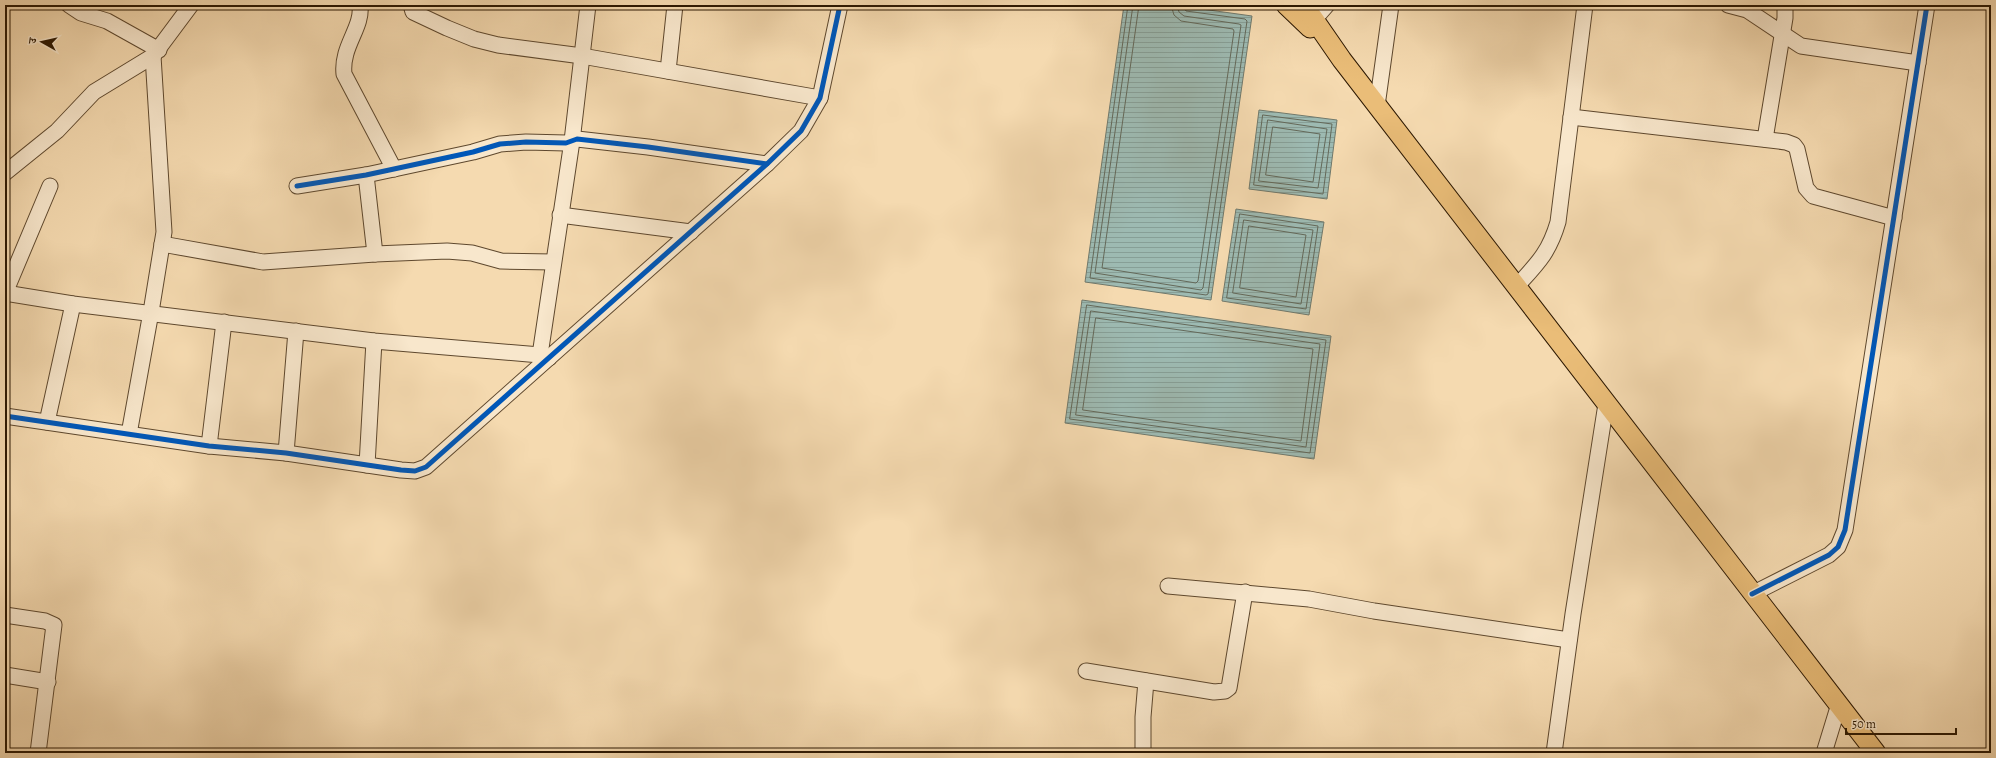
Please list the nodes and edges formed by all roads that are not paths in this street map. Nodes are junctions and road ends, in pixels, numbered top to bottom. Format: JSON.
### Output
{"nodes":[{"id":1,"x":69,"y":5,"type":"edge"},
{"id":2,"x":191,"y":5,"type":"edge"},
{"id":3,"x":360,"y":5,"type":"edge"},
{"id":4,"x":411,"y":5,"type":"edge"},
{"id":5,"x":588,"y":5,"type":"edge"},
{"id":6,"x":675,"y":5,"type":"edge"},
{"id":7,"x":840,"y":5,"type":"edge"},
{"id":8,"x":1286,"y":5,"type":"edge"},
{"id":9,"x":1304,"y":5,"type":"edge"},
{"id":10,"x":1327,"y":5,"type":"edge"},
{"id":11,"x":1391,"y":5,"type":"edge"},
{"id":12,"x":1586,"y":5,"type":"edge"},
{"id":13,"x":1728,"y":5,"type":"edge"},
{"id":14,"x":1785,"y":5,"type":"edge"},
{"id":15,"x":1927,"y":5,"type":"edge"},
{"id":16,"x":1314,"y":21,"type":"junction"},
{"id":17,"x":1783,"y":34,"type":"junction"},
{"id":18,"x":156,"y":53,"type":"junction"},
{"id":19,"x":582,"y":56,"type":"junction"},
{"id":20,"x":1342,"y":60,"type":"junction"},
{"id":21,"x":1918,"y":63,"type":"junction"},
{"id":22,"x":668,"y":71,"type":"junction"},
{"id":23,"x":820,"y":98,"type":"junction"},
{"id":24,"x":1377,"y":106,"type":"junction"},
{"id":25,"x":1571,"y":117,"type":"junction"},
{"id":26,"x":1765,"y":139,"type":"junction"},
{"id":27,"x":572,"y":141,"type":"junction"},
{"id":28,"x":767,"y":164,"type":"junction"},
{"id":29,"x":394,"y":168,"type":"junction"},
{"id":30,"x":5,"y":173,"type":"edge"},
{"id":31,"x":366,"y":175,"type":"junction"},
{"id":32,"x":50,"y":186,"type":"dead end"},
{"id":33,"x":297,"y":186,"type":"dead end"},
{"id":34,"x":560,"y":215,"type":"junction"},
{"id":35,"x":1894,"y":218,"type":"junction"},
{"id":36,"x":691,"y":232,"type":"junction"},
{"id":37,"x":162,"y":244,"type":"junction"},
{"id":38,"x":375,"y":254,"type":"junction"},
{"id":39,"x":553,"y":262,"type":"junction"},
{"id":40,"x":1516,"y":287,"type":"junction"},
{"id":41,"x":5,"y":293,"type":"edge"},
{"id":42,"x":73,"y":304,"type":"junction"},
{"id":43,"x":151,"y":312,"type":"junction"},
{"id":44,"x":224,"y":322,"type":"junction"},
{"id":45,"x":296,"y":331,"type":"junction"},
{"id":46,"x":374,"y":341,"type":"junction"},
{"id":47,"x":545,"y":356,"type":"junction"},
{"id":48,"x":1606,"y":404,"type":"junction"},
{"id":49,"x":5,"y":416,"type":"edge"},
{"id":50,"x":47,"y":422,"type":"junction"},
{"id":51,"x":129,"y":434,"type":"junction"},
{"id":52,"x":209,"y":446,"type":"junction"},
{"id":53,"x":286,"y":453,"type":"junction"},
{"id":54,"x":367,"y":466,"type":"junction"},
{"id":55,"x":1168,"y":586,"type":"dead end"},
{"id":56,"x":1246,"y":592,"type":"junction"},
{"id":57,"x":1752,"y":594,"type":"junction"},
{"id":58,"x":5,"y":615,"type":"edge"},
{"id":59,"x":1569,"y":640,"type":"junction"},
{"id":60,"x":1086,"y":671,"type":"dead end"},
{"id":61,"x":5,"y":675,"type":"edge"},
{"id":62,"x":1146,"y":681,"type":"junction"},
{"id":63,"x":48,"y":682,"type":"junction"},
{"id":64,"x":1839,"y":704,"type":"junction"},
{"id":65,"x":38,"y":753,"type":"edge"},
{"id":66,"x":1143,"y":753,"type":"edge"},
{"id":67,"x":1554,"y":753,"type":"edge"},
{"id":68,"x":1824,"y":753,"type":"edge"},
{"id":69,"x":1876,"y":753,"type":"edge"}],
"edges":[{"from":1,"to":18,"type":"street"},
{"from":2,"to":18,"type":"street"},
{"from":3,"to":29,"type":"street"},
{"from":4,"to":19,"type":"street"},
{"from":5,"to":19,"type":"street"},
{"from":6,"to":22,"type":"street"},
{"from":7,"to":23,"type":"street"},
{"from":8,"to":20,"type":"main road"},
{"from":9,"to":16,"type":"main road"},
{"from":10,"to":16,"type":"street"},
{"from":11,"to":24,"type":"street"},
{"from":12,"to":25,"type":"street"},
{"from":13,"to":17,"type":"street"},
{"from":14,"to":17,"type":"street"},
{"from":15,"to":21,"type":"street"},
{"from":16,"to":20,"type":"main road"},
{"from":17,"to":21,"type":"street"},
{"from":17,"to":26,"type":"street"},
{"from":18,"to":30,"type":"street"},
{"from":18,"to":37,"type":"street"},
{"from":19,"to":22,"type":"street"},
{"from":19,"to":27,"type":"street"},
{"from":20,"to":24,"type":"main road"},
{"from":21,"to":35,"type":"street"},
{"from":22,"to":23,"type":"street"},
{"from":23,"to":28,"type":"street"},
{"from":24,"to":40,"type":"main road"},
{"from":25,"to":26,"type":"street"},
{"from":25,"to":40,"type":"street"},
{"from":26,"to":35,"type":"street"},
{"from":27,"to":28,"type":"street"},
{"from":27,"to":29,"type":"street"},
{"from":27,"to":34,"type":"street"},
{"from":28,"to":36,"type":"street"},
{"from":29,"to":31,"type":"street"},
{"from":31,"to":33,"type":"street"},
{"from":31,"to":38,"type":"street"},
{"from":32,"to":41,"type":"street"},
{"from":34,"to":36,"type":"street"},
{"from":34,"to":39,"type":"street"},
{"from":35,"to":57,"type":"street"},
{"from":36,"to":47,"type":"street"},
{"from":37,"to":38,"type":"street"},
{"from":37,"to":43,"type":"street"},
{"from":38,"to":39,"type":"street"},
{"from":39,"to":47,"type":"street"},
{"from":40,"to":48,"type":"main road"},
{"from":41,"to":42,"type":"street"},
{"from":42,"to":43,"type":"street"},
{"from":42,"to":50,"type":"street"},
{"from":43,"to":44,"type":"street"},
{"from":43,"to":51,"type":"street"},
{"from":44,"to":45,"type":"street"},
{"from":44,"to":52,"type":"street"},
{"from":45,"to":46,"type":"street"},
{"from":45,"to":53,"type":"street"},
{"from":46,"to":47,"type":"street"},
{"from":46,"to":54,"type":"street"},
{"from":47,"to":54,"type":"street"},
{"from":48,"to":57,"type":"main road"},
{"from":48,"to":59,"type":"street"},
{"from":49,"to":50,"type":"street"},
{"from":50,"to":51,"type":"street"},
{"from":51,"to":52,"type":"street"},
{"from":52,"to":53,"type":"street"},
{"from":53,"to":54,"type":"street"},
{"from":55,"to":56,"type":"street"},
{"from":56,"to":59,"type":"street"},
{"from":56,"to":62,"type":"street"},
{"from":57,"to":64,"type":"main road"},
{"from":58,"to":63,"type":"street"},
{"from":59,"to":67,"type":"street"},
{"from":60,"to":62,"type":"street"},
{"from":61,"to":63,"type":"street"},
{"from":62,"to":66,"type":"street"},
{"from":63,"to":65,"type":"street"},
{"from":64,"to":68,"type":"street"},
{"from":64,"to":69,"type":"main road"}]}
